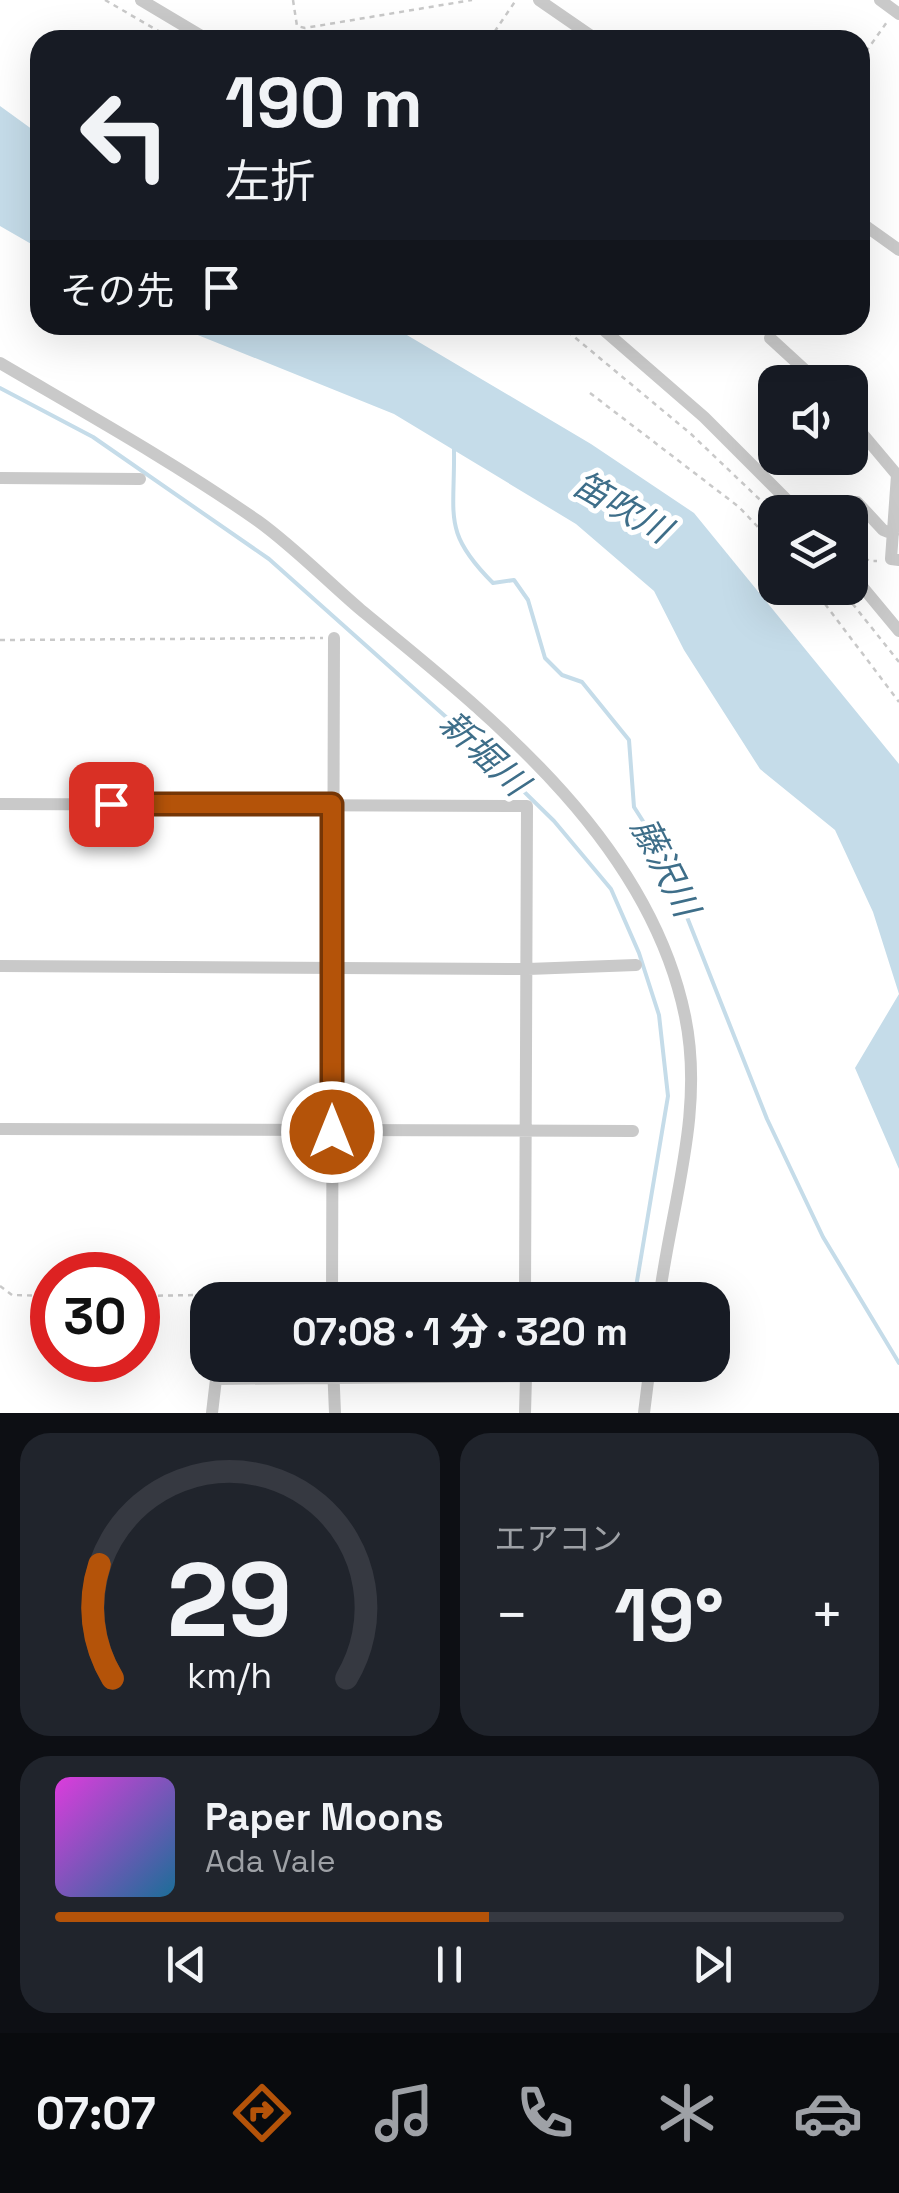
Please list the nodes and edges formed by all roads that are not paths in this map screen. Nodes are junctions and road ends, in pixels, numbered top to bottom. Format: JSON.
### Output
{"nodes":[{"id":1,"x":141,"y":0,"type":"edge"},
{"id":2,"x":539,"y":0,"type":"edge"},
{"id":3,"x":880,"y":0,"type":"edge"},
{"id":4,"x":897,"y":12,"type":"edge"},
{"id":5,"x":191,"y":30,"type":"edge"},
{"id":6,"x":582,"y":30,"type":"edge"},
{"id":7,"x":870,"y":229,"type":"edge"},
{"id":8,"x":899,"y":250,"type":"edge"},
{"id":9,"x":610,"y":335,"type":"edge"},
{"id":10,"x":770,"y":338,"type":"road end"},
{"id":11,"x":0,"y":363,"type":"edge"},
{"id":12,"x":799,"y":365,"type":"edge"},
{"id":13,"x":868,"y":440,"type":"edge"},
{"id":14,"x":0,"y":478,"type":"edge"},
{"id":15,"x":140,"y":480,"type":"dead end"},
{"id":16,"x":782,"y":495,"type":"edge"},
{"id":17,"x":868,"y":514,"type":"edge"},
{"id":18,"x":893,"y":534,"type":"junction"},
{"id":19,"x":899,"y":560,"type":"edge"},
{"id":20,"x":868,"y":594,"type":"edge"},
{"id":21,"x":899,"y":631,"type":"edge"},
{"id":22,"x":334,"y":638,"type":"road end"},
{"id":23,"x":0,"y":804,"type":"edge"},
{"id":24,"x":332,"y":804,"type":"junction"},
{"id":25,"x":0,"y":966,"type":"edge"},
{"id":26,"x":332,"y":966,"type":"junction"},
{"id":27,"x":636,"y":966,"type":"dead end"},
{"id":28,"x":528,"y":970,"type":"junction"},
{"id":29,"x":0,"y":1130,"type":"edge"},
{"id":30,"x":332,"y":1132,"type":"junction"},
{"id":31,"x":526,"y":1132,"type":"junction"},
{"id":32,"x":633,"y":1132,"type":"dead end"},
{"id":33,"x":332,"y":1282,"type":"edge"},
{"id":34,"x":525,"y":1282,"type":"edge"},
{"id":35,"x":661,"y":1282,"type":"edge"},
{"id":36,"x":216,"y":1382,"type":"edge"},
{"id":37,"x":334,"y":1382,"type":"edge"},
{"id":38,"x":526,"y":1382,"type":"edge"},
{"id":39,"x":648,"y":1382,"type":"edge"},
{"id":40,"x":212,"y":1413,"type":"edge"},
{"id":41,"x":335,"y":1413,"type":"edge"},
{"id":42,"x":526,"y":1413,"type":"edge"},
{"id":43,"x":644,"y":1413,"type":"edge"}],
"edges":[{"from":1,"to":5,"type":"street"},
{"from":2,"to":6,"type":"street"},
{"from":3,"to":4,"type":"street"},
{"from":7,"to":8,"type":"street"},
{"from":9,"to":16,"type":"street"},
{"from":10,"to":12,"type":"street"},
{"from":11,"to":35,"type":"street"},
{"from":13,"to":18,"type":"street"},
{"from":14,"to":15,"type":"street"},
{"from":17,"to":18,"type":"street"},
{"from":18,"to":19,"type":"street"},
{"from":20,"to":21,"type":"street"},
{"from":22,"to":24,"type":"street"},
{"from":23,"to":24,"type":"street"},
{"from":24,"to":26,"type":"street"},
{"from":24,"to":28,"type":"street"},
{"from":25,"to":26,"type":"street"},
{"from":26,"to":28,"type":"street"},
{"from":26,"to":30,"type":"street"},
{"from":27,"to":28,"type":"street"},
{"from":28,"to":31,"type":"street"},
{"from":29,"to":30,"type":"street"},
{"from":30,"to":31,"type":"street"},
{"from":30,"to":33,"type":"street"},
{"from":31,"to":32,"type":"street"},
{"from":31,"to":34,"type":"street"},
{"from":36,"to":40,"type":"street"},
{"from":37,"to":41,"type":"street"},
{"from":38,"to":42,"type":"street"},
{"from":39,"to":43,"type":"street"}]}
